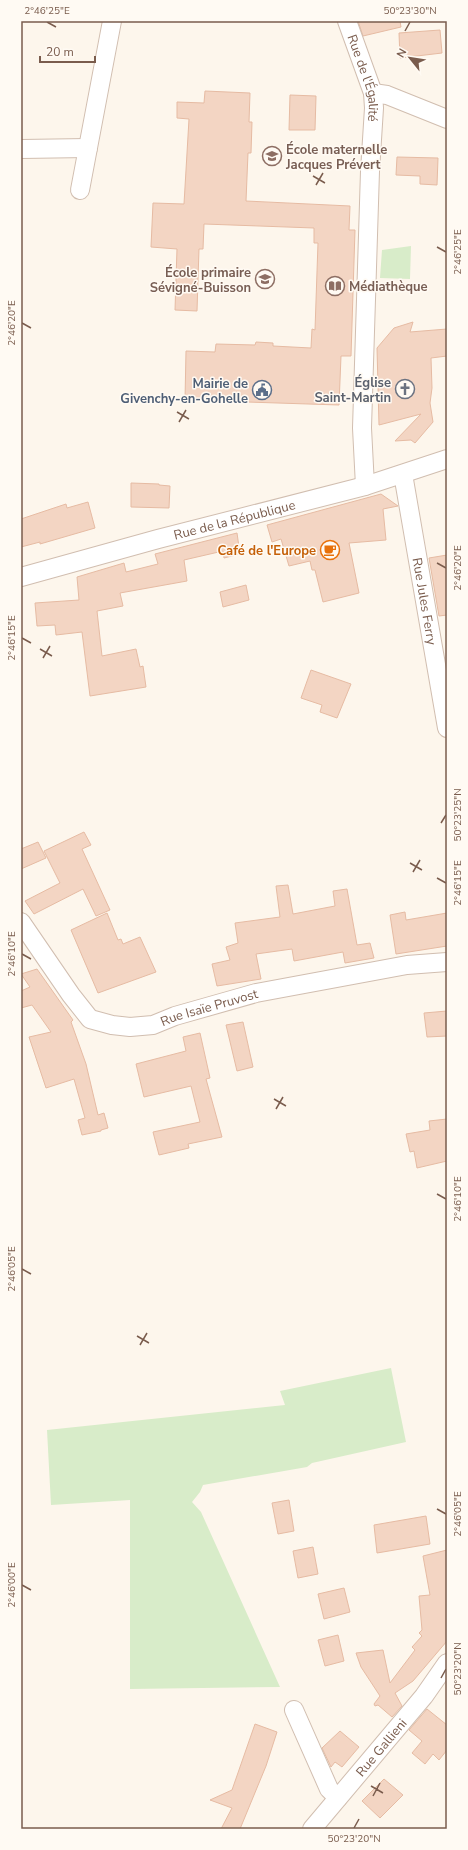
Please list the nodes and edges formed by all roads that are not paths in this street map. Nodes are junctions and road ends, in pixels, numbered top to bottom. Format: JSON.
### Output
{"nodes":[{"id":1,"x":112,"y":21,"type":"edge"},
{"id":2,"x":347,"y":21,"type":"edge"},
{"id":3,"x":373,"y":93,"type":"junction"},
{"id":4,"x":447,"y":119,"type":"edge"},
{"id":5,"x":88,"y":148,"type":"junction"},
{"id":6,"x":21,"y":149,"type":"edge"},
{"id":7,"x":80,"y":190,"type":"dead end"},
{"id":8,"x":447,"y":459,"type":"edge"},
{"id":9,"x":403,"y":474,"type":"junction"},
{"id":10,"x":364,"y":479,"type":"junction"},
{"id":11,"x":21,"y":578,"type":"edge"},
{"id":12,"x":447,"y":728,"type":"edge"},
{"id":13,"x":21,"y":922,"type":"edge"},
{"id":14,"x":447,"y":962,"type":"edge"},
{"id":15,"x":447,"y":1663,"type":"edge"},
{"id":16,"x":294,"y":1710,"type":"dead end"},
{"id":17,"x":338,"y":1798,"type":"junction"},
{"id":18,"x":312,"y":1829,"type":"edge"}],
"edges":[{"from":1,"to":5,"type":"street"},
{"from":2,"to":3,"type":"street","name":"Rue de l'Égalité"},
{"from":3,"to":4,"type":"street"},
{"from":3,"to":10,"type":"street","name":"Rue de l'Égalité"},
{"from":5,"to":6,"type":"street"},
{"from":5,"to":7,"type":"street"},
{"from":8,"to":9,"type":"street","name":"Rue de la République"},
{"from":9,"to":10,"type":"street","name":"Rue de la République"},
{"from":9,"to":12,"type":"street","name":"Rue Jules Ferry"},
{"from":10,"to":11,"type":"street","name":"Rue de la République"},
{"from":13,"to":14,"type":"street","name":"Rue Isaïe Pruvost"},
{"from":15,"to":17,"type":"street","name":"Rue Gallieni"},
{"from":16,"to":17,"type":"street"},
{"from":17,"to":18,"type":"street","name":"Rue Gallieni"}]}
